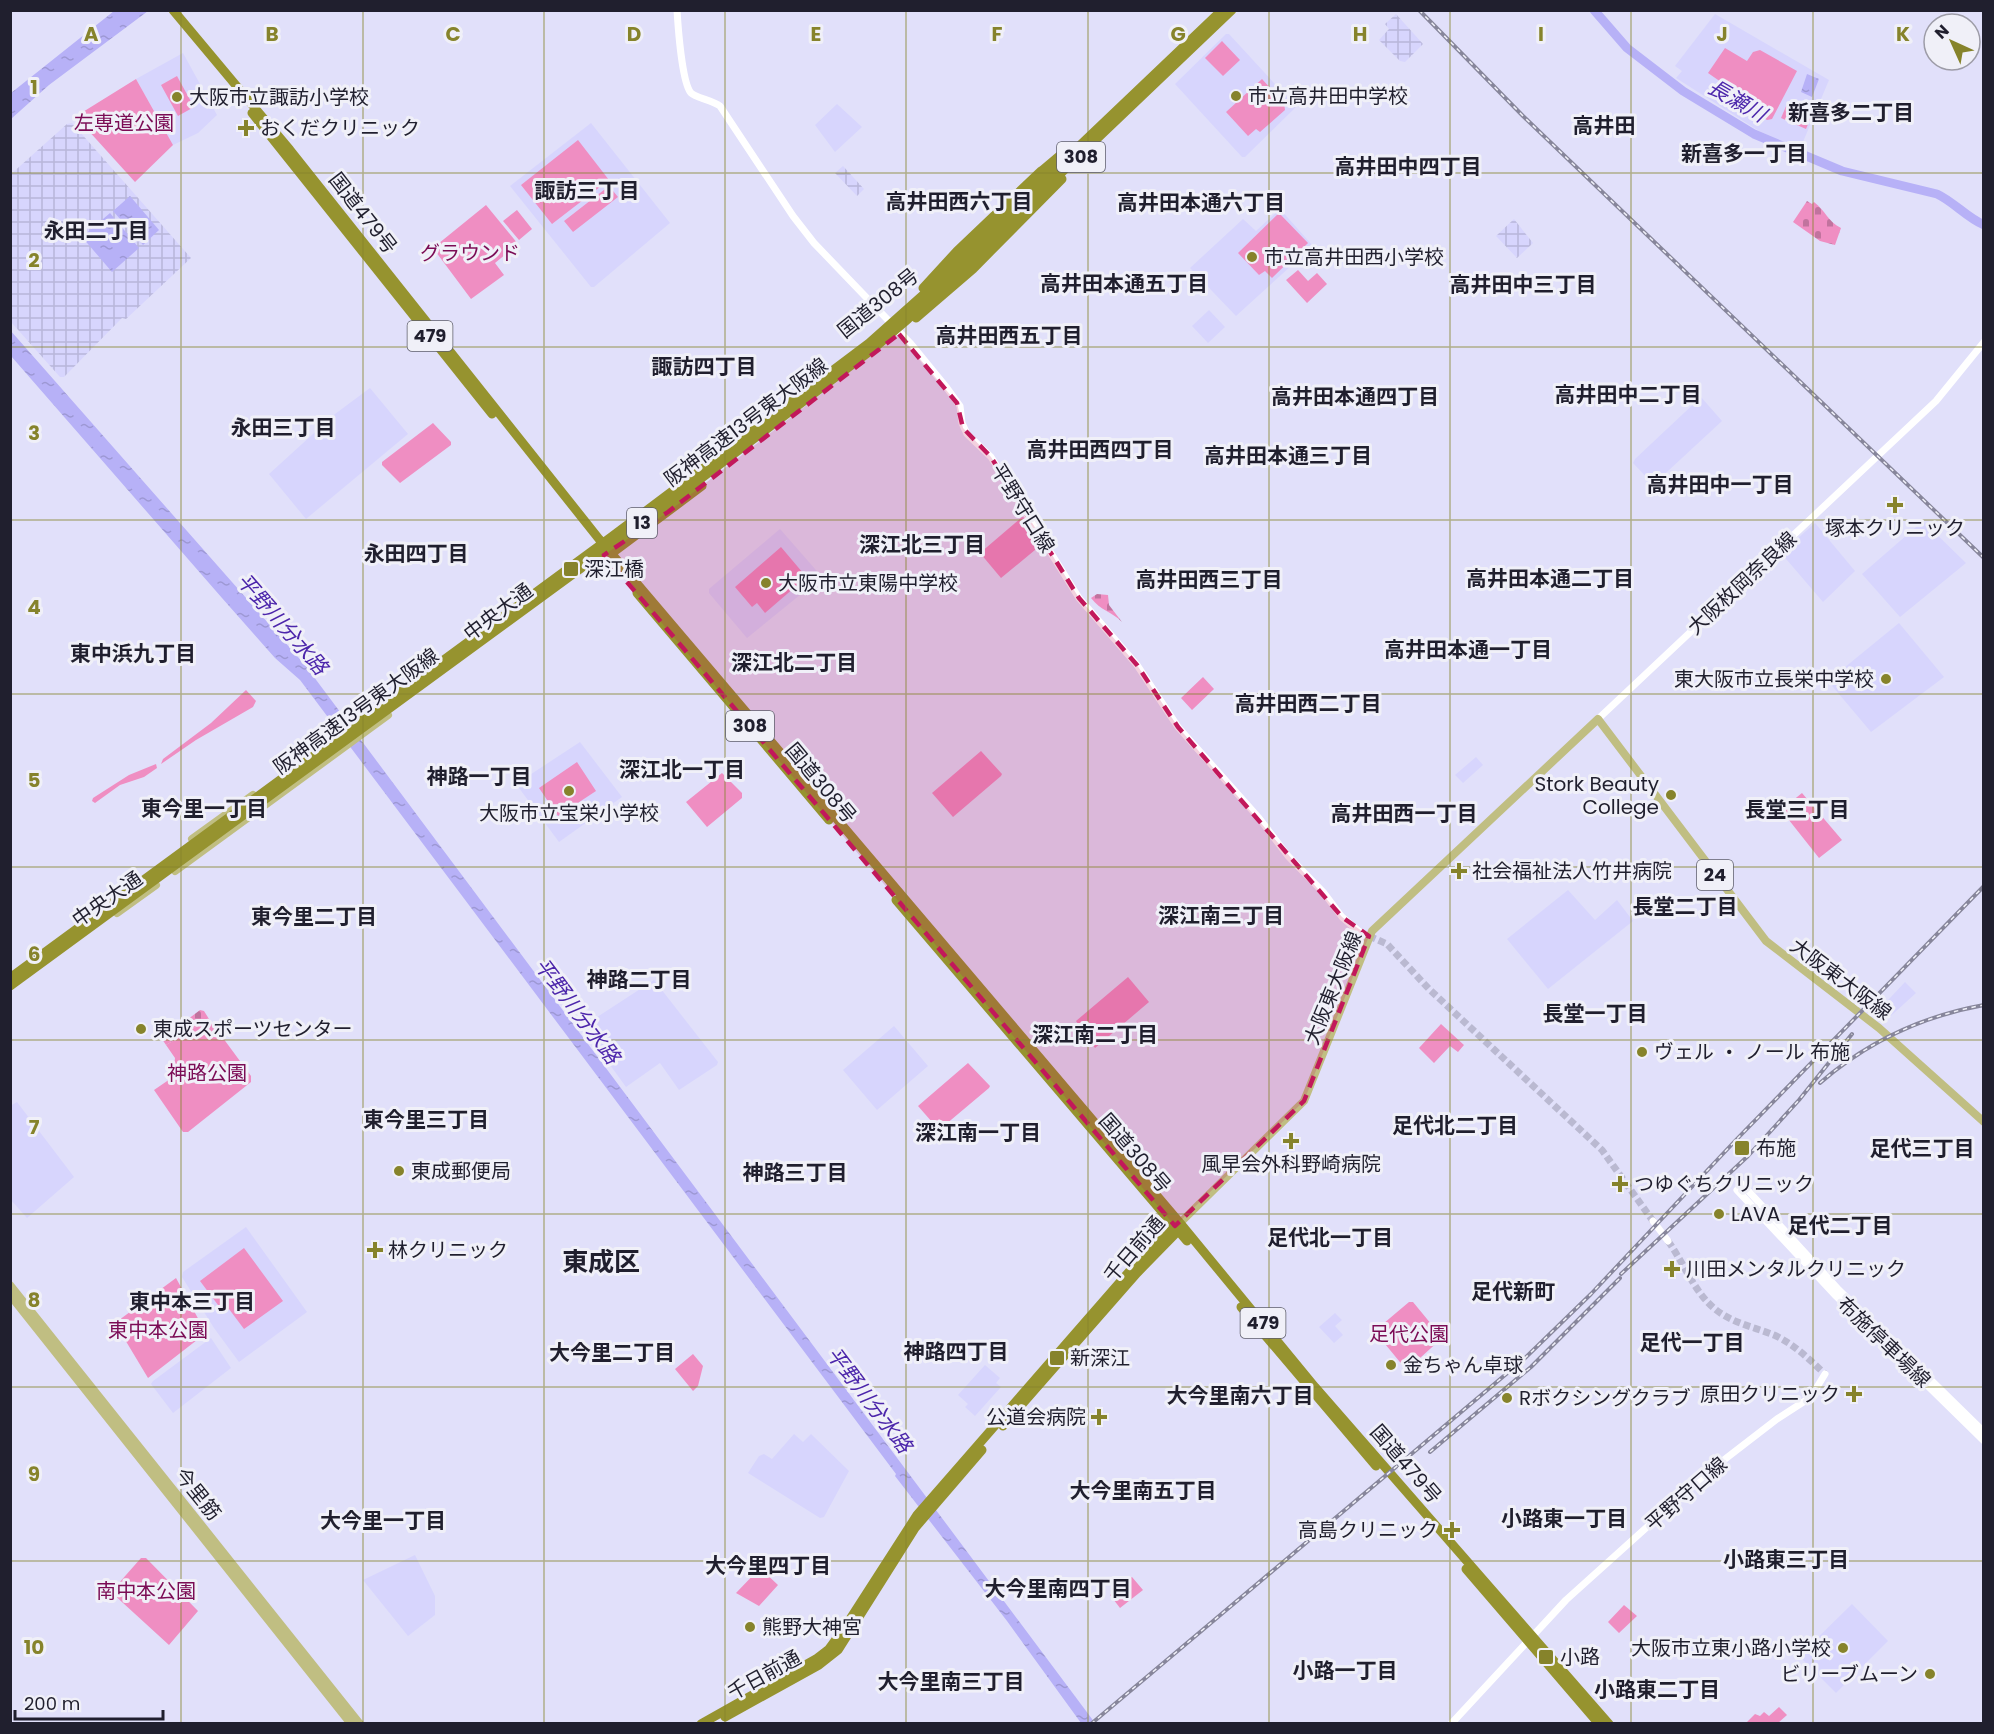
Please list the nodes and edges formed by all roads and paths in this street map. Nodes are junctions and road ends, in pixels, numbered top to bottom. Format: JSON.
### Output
{"nodes":[{"id":1,"x":165,"y":10,"type":"edge"},
{"id":2,"x":173,"y":10,"type":"edge"},
{"id":3,"x":677,"y":10,"type":"edge"},
{"id":4,"x":1214,"y":10,"type":"edge"},
{"id":5,"x":1222,"y":10,"type":"edge"},
{"id":6,"x":1232,"y":10,"type":"edge"},
{"id":7,"x":1240,"y":10,"type":"edge"},
{"id":8,"x":268,"y":128,"type":"junction"},
{"id":9,"x":1070,"y":147,"type":"junction"},
{"id":10,"x":1071,"y":167,"type":"junction"},
{"id":11,"x":1041,"y":171,"type":"junction"},
{"id":12,"x":916,"y":298,"type":"junction"},
{"id":13,"x":887,"y":321,"type":"junction"},
{"id":14,"x":899,"y":334,"type":"junction"},
{"id":15,"x":1983,"y":342,"type":"edge"},
{"id":16,"x":868,"y":343,"type":"junction"},
{"id":17,"x":822,"y":388,"type":"junction"},
{"id":18,"x":763,"y":419,"type":"junction"},
{"id":19,"x":772,"y":430,"type":"junction"},
{"id":20,"x":596,"y":541,"type":"junction"},
{"id":21,"x":611,"y":554,"type":"junction"},
{"id":22,"x":1598,"y":719,"type":"junction"},
{"id":23,"x":1369,"y":936,"type":"junction"},
{"id":24,"x":10,"y":976,"type":"edge"},
{"id":25,"x":10,"y":988,"type":"edge"},
{"id":26,"x":1983,"y":1122,"type":"edge"},
{"id":27,"x":1653,"y":1221,"type":"tunnel mouth"},
{"id":28,"x":1178,"y":1227,"type":"junction"},
{"id":29,"x":1668,"y":1241,"type":"tunnel mouth"},
{"id":30,"x":10,"y":1285,"type":"edge"},
{"id":31,"x":10,"y":1295,"type":"edge"},
{"id":32,"x":1825,"y":1374,"type":"dead end"},
{"id":33,"x":1983,"y":1432,"type":"edge"},
{"id":34,"x":1983,"y":1441,"type":"edge"},
{"id":35,"x":923,"y":1513,"type":"junction"},
{"id":36,"x":1531,"y":1638,"type":"junction"},
{"id":37,"x":351,"y":1724,"type":"edge"},
{"id":38,"x":360,"y":1724,"type":"edge"},
{"id":39,"x":701,"y":1724,"type":"edge"},
{"id":40,"x":713,"y":1724,"type":"edge"},
{"id":41,"x":1450,"y":1724,"type":"edge"},
{"id":42,"x":1599,"y":1724,"type":"edge"},
{"id":43,"x":1609,"y":1724,"type":"edge"}],
"edges":[{"from":1,"to":8,"type":"highway","name":"国道479号","number":"479"},
{"from":2,"to":8,"type":"highway","name":"国道479号","number":"479"},
{"from":3,"to":13,"type":"main road","name":"平野守口線"},
{"from":4,"to":9,"type":"highway","name":"国道308号","number":"308"},
{"from":5,"to":16,"type":"highway","name":"阪神高速13号東大阪線","number":"13"},
{"from":6,"to":17,"type":"highway","name":"阪神高速13号東大阪線","number":"13"},
{"from":7,"to":10,"type":"highway","name":"国道308号","number":"308"},
{"from":8,"to":20,"type":"highway","name":"国道479号","number":"479"},
{"from":9,"to":11,"type":"highway"},
{"from":9,"to":12,"type":"highway","name":"国道308号","number":"308"},
{"from":10,"to":14,"type":"highway","name":"国道308号","number":"308"},
{"from":10,"to":17,"type":"highway"},
{"from":11,"to":12,"type":"highway"},
{"from":11,"to":16,"type":"highway"},
{"from":12,"to":13,"type":"highway","name":"国道308号","number":"308"},
{"from":13,"to":14,"type":"main road","name":"平野守口線"},
{"from":13,"to":18,"type":"highway","name":"国道308号","number":"308"},
{"from":14,"to":19,"type":"highway","name":"国道308号","number":"308"},
{"from":14,"to":23,"type":"main road","name":"平野守口線"},
{"from":15,"to":22,"type":"main road","name":"大阪枚岡奈良線"},
{"from":16,"to":24,"type":"highway","name":"阪神高速13号東大阪線","number":"13"},
{"from":17,"to":25,"type":"highway","name":"阪神高速13号東大阪線","number":"13"},
{"from":18,"to":20,"type":"highway","name":"国道308号","number":"308"},
{"from":18,"to":24,"type":"main road","name":"中央大通"},
{"from":19,"to":21,"type":"highway","name":"国道308号","number":"308"},
{"from":19,"to":25,"type":"main road","name":"中央大通"},
{"from":20,"to":21,"type":"highway","name":"国道479号","number":"479"},
{"from":20,"to":28,"type":"highway","name":"国道308号","number":"308"},
{"from":21,"to":28,"type":"highway","name":"国道308号","number":"308"},
{"from":22,"to":23,"type":"main road","name":"大阪東大阪線"},
{"from":22,"to":26,"type":"main road","name":"大阪東大阪線","number":"24"},
{"from":23,"to":28,"type":"main road","name":"大阪東大阪線"},
{"from":27,"to":29,"type":"main road"},
{"from":28,"to":35,"type":"highway","name":"千日前通"},
{"from":28,"to":36,"type":"highway","name":"国道479号","number":"479"},
{"from":30,"to":38,"type":"main road","name":"今里筋"},
{"from":31,"to":37,"type":"main road","name":"今里筋"},
{"from":32,"to":36,"type":"main road","name":"平野守口線"},
{"from":33,"to":34,"type":"main road","name":"布施停車場線"},
{"from":35,"to":39,"type":"highway","name":"千日前通"},
{"from":35,"to":40,"type":"highway","name":"千日前通"},
{"from":36,"to":41,"type":"main road","name":"平野守口線"},
{"from":36,"to":42,"type":"highway","name":"国道479号","number":"479"},
{"from":36,"to":43,"type":"highway","name":"国道479号","number":"479"}]}
